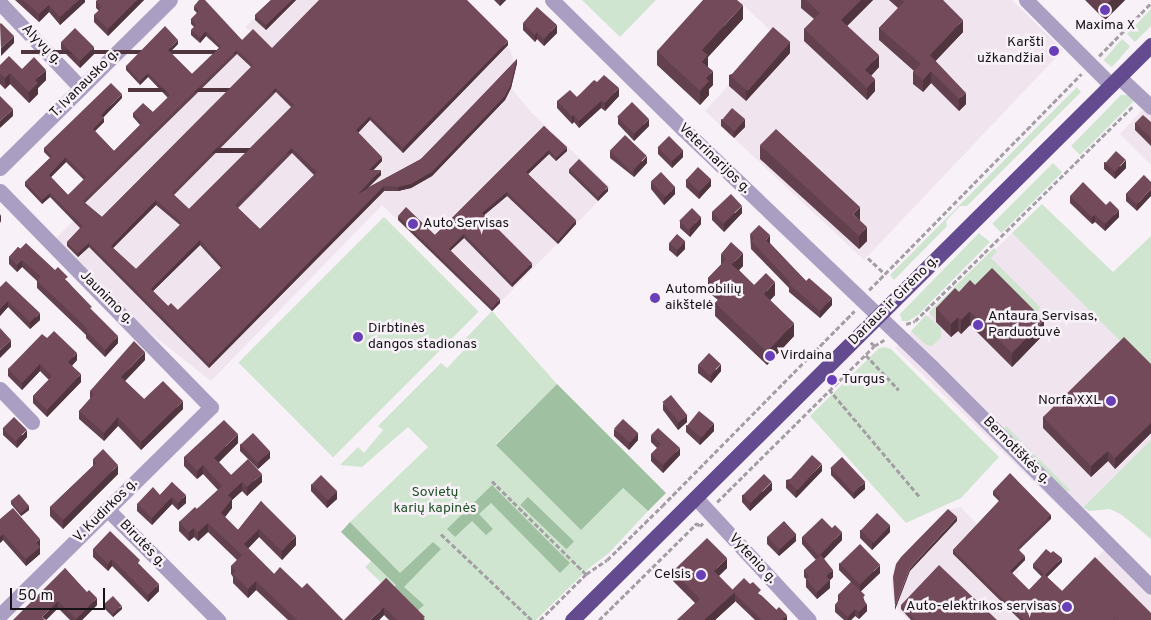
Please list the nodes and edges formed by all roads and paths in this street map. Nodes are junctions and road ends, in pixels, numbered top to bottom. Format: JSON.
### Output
{"nodes":[{"id":1,"x":170,"y":0,"type":"edge"},
{"id":2,"x":552,"y":0,"type":"edge"},
{"id":3,"x":1026,"y":0,"type":"edge"},
{"id":4,"x":0,"y":3,"type":"edge"},
{"id":5,"x":1151,"y":3,"type":"edge"},
{"id":6,"x":1151,"y":45,"type":"edge"},
{"id":7,"x":1090,"y":65,"type":"junction"},
{"id":8,"x":1115,"y":81,"type":"junction"},
{"id":9,"x":82,"y":88,"type":"junction"},
{"id":10,"x":1146,"y":102,"type":"edge"},
{"id":11,"x":0,"y":168,"type":"edge"},
{"id":12,"x":0,"y":191,"type":"edge"},
{"id":13,"x":868,"y":258,"type":"dead end"},
{"id":14,"x":885,"y":274,"type":"junction"},
{"id":15,"x":860,"y":299,"type":"junction"},
{"id":16,"x":878,"y":316,"type":"junction"},
{"id":17,"x":894,"y":330,"type":"junction"},
{"id":18,"x":862,"y":333,"type":"junction"},
{"id":19,"x":874,"y":346,"type":"junction"},
{"id":20,"x":866,"y":355,"type":"junction"},
{"id":21,"x":0,"y":389,"type":"edge"},
{"id":22,"x":829,"y":389,"type":"junction"},
{"id":23,"x":899,"y":390,"type":"dead end"},
{"id":24,"x":211,"y":406,"type":"joint"},
{"id":25,"x":32,"y":422,"type":"dead end"},
{"id":26,"x":492,"y":481,"type":"dead end"},
{"id":27,"x":920,"y":496,"type":"dead end"},
{"id":28,"x":696,"y":498,"type":"junction"},
{"id":29,"x":108,"y":510,"type":"junction"},
{"id":30,"x":712,"y":515,"type":"junction"},
{"id":31,"x":441,"y":534,"type":"dead end"},
{"id":32,"x":586,"y":574,"type":"junction"},
{"id":33,"x":1151,"y":587,"type":"edge"},
{"id":34,"x":0,"y":593,"type":"edge"},
{"id":35,"x":5,"y":610,"type":"edge"},
{"id":36,"x":218,"y":620,"type":"edge"},
{"id":37,"x":532,"y":620,"type":"edge"},
{"id":38,"x":540,"y":620,"type":"edge"},
{"id":39,"x":572,"y":620,"type":"edge"},
{"id":40,"x":599,"y":620,"type":"edge"},
{"id":41,"x":809,"y":620,"type":"edge"}],
"edges":[{"from":1,"to":9,"type":"street","name":"T. Ivanausko g."},
{"from":2,"to":15,"type":"street","name":"Veterinarijos g."},
{"from":3,"to":7,"type":"street"},
{"from":4,"to":9,"type":"street","name":"Alyvų g."},
{"from":5,"to":7,"type":"path"},
{"from":6,"to":8,"type":"highway","name":"Dariaus ir Girėno g."},
{"from":7,"to":8,"type":"street"},
{"from":7,"to":14,"type":"path"},
{"from":8,"to":10,"type":"street"},
{"from":8,"to":16,"type":"highway","name":"Dariaus ir Girėno g."},
{"from":9,"to":11,"type":"street","name":"T. Ivanausko g."},
{"from":10,"to":17,"type":"path"},
{"from":12,"to":24,"type":"street","name":"Jaunimo g."},
{"from":13,"to":14,"type":"path"},
{"from":14,"to":15,"type":"path"},
{"from":15,"to":16,"type":"street","name":"Veterinarijos g."},
{"from":15,"to":32,"type":"path"},
{"from":16,"to":17,"type":"street","name":"Bernotiškės g."},
{"from":16,"to":18,"type":"highway","name":"Dariaus ir Girėno g."},
{"from":17,"to":19,"type":"path"},
{"from":17,"to":33,"type":"street","name":"Bernotiškės g."},
{"from":18,"to":19,"type":"path"},
{"from":18,"to":28,"type":"highway","name":"Dariaus ir Girėno g."},
{"from":19,"to":20,"type":"path"},
{"from":20,"to":22,"type":"path"},
{"from":20,"to":23,"type":"path"},
{"from":21,"to":25,"type":"street"},
{"from":22,"to":27,"type":"path"},
{"from":22,"to":30,"type":"path"},
{"from":24,"to":29,"type":"street","name":"V. Kudirkos g."},
{"from":26,"to":32,"type":"path"},
{"from":28,"to":30,"type":"street","name":"Vytenio g."},
{"from":28,"to":39,"type":"highway","name":"Dariaus ir Girėno g."},
{"from":29,"to":35,"type":"street","name":"V. Kudirkos g."},
{"from":29,"to":36,"type":"street","name":"Birutės g."},
{"from":30,"to":40,"type":"path"},
{"from":30,"to":41,"type":"street","name":"Vytenio g."},
{"from":31,"to":37,"type":"path"},
{"from":32,"to":38,"type":"path"},
{"from":34,"to":35,"type":"street"}]}
